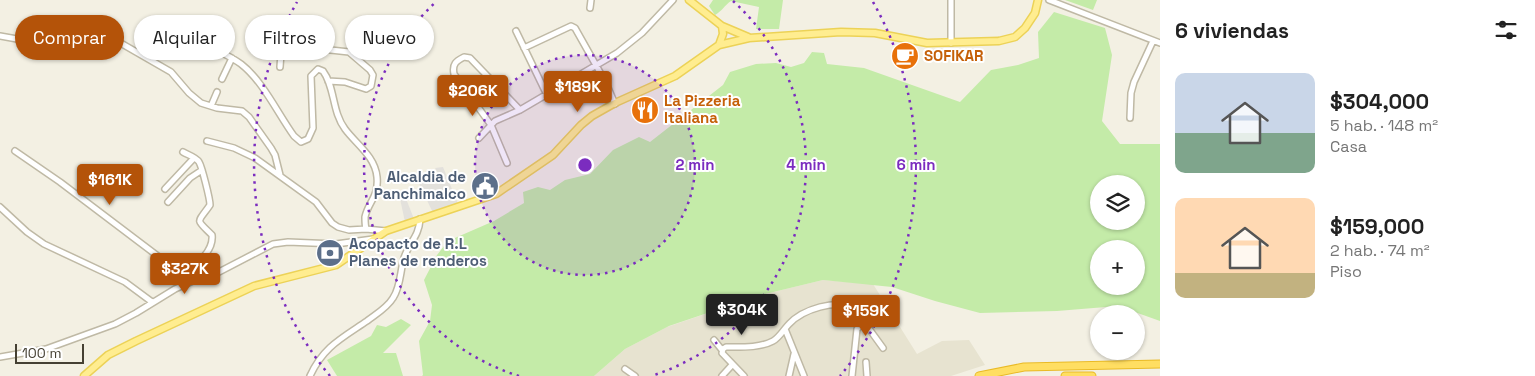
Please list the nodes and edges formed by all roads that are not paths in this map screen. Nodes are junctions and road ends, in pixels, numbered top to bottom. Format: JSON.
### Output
{"nodes":[{"id":1,"x":591,"y":0,"type":"edge"},
{"id":2,"x":673,"y":0,"type":"edge"},
{"id":3,"x":689,"y":0,"type":"edge"},
{"id":4,"x":951,"y":0,"type":"edge"},
{"id":5,"x":1038,"y":0,"type":"edge"},
{"id":6,"x":1048,"y":0,"type":"edge"},
{"id":7,"x":590,"y":8,"type":"dead end"},
{"id":8,"x":722,"y":26,"type":"junction"},
{"id":9,"x":516,"y":31,"type":"dead end"},
{"id":10,"x":0,"y":36,"type":"edge"},
{"id":11,"x":749,"y":38,"type":"junction"},
{"id":12,"x":1158,"y":42,"type":"edge"},
{"id":13,"x":951,"y":43,"type":"junction"},
{"id":14,"x":718,"y":45,"type":"junction"},
{"id":15,"x":524,"y":48,"type":"junction"},
{"id":16,"x":134,"y":50,"type":"edge"},
{"id":17,"x":335,"y":50,"type":"edge"},
{"id":18,"x":151,"y":60,"type":"edge"},
{"id":19,"x":231,"y":60,"type":"edge"},
{"id":20,"x":235,"y":60,"type":"edge"},
{"id":21,"x":280,"y":60,"type":"edge"},
{"id":22,"x":596,"y":65,"type":"junction"},
{"id":23,"x":280,"y":67,"type":"dead end"},
{"id":24,"x":222,"y":79,"type":"dead end"},
{"id":25,"x":328,"y":81,"type":"junction"},
{"id":26,"x":217,"y":92,"type":"dead end"},
{"id":27,"x":547,"y":95,"type":"junction"},
{"id":28,"x":615,"y":104,"type":"junction"},
{"id":29,"x":211,"y":106,"type":"junction"},
{"id":30,"x":520,"y":110,"type":"junction"},
{"id":31,"x":1130,"y":118,"type":"dead end"},
{"id":32,"x":491,"y":125,"type":"junction"},
{"id":33,"x":479,"y":138,"type":"dead end"},
{"id":34,"x":207,"y":141,"type":"dead end"},
{"id":35,"x":15,"y":151,"type":"dead end"},
{"id":36,"x":183,"y":152,"type":"dead end"},
{"id":37,"x":194,"y":158,"type":"junction"},
{"id":38,"x":507,"y":163,"type":"dead end"},
{"id":39,"x":202,"y":170,"type":"junction"},
{"id":40,"x":280,"y":175,"type":"junction"},
{"id":41,"x":165,"y":189,"type":"dead end"},
{"id":42,"x":168,"y":202,"type":"dead end"},
{"id":43,"x":0,"y":207,"type":"edge"},
{"id":44,"x":420,"y":219,"type":"junction"},
{"id":45,"x":366,"y":229,"type":"junction"},
{"id":46,"x":386,"y":231,"type":"junction"},
{"id":47,"x":361,"y":244,"type":"junction"},
{"id":48,"x":185,"y":274,"type":"junction"},
{"id":49,"x":197,"y":279,"type":"junction"},
{"id":50,"x":152,"y":302,"type":"junction"},
{"id":51,"x":886,"y":302,"type":"dead end"},
{"id":52,"x":864,"y":321,"type":"junction"},
{"id":53,"x":785,"y":329,"type":"junction"},
{"id":54,"x":714,"y":340,"type":"dead end"},
{"id":55,"x":884,"y":348,"type":"dead end"},
{"id":56,"x":722,"y":350,"type":"junction"},
{"id":57,"x":794,"y":353,"type":"junction"},
{"id":58,"x":0,"y":357,"type":"edge"},
{"id":59,"x":866,"y":362,"type":"dead end"},
{"id":60,"x":1160,"y":364,"type":"edge"},
{"id":61,"x":732,"y":365,"type":"junction"},
{"id":62,"x":626,"y":369,"type":"dead end"},
{"id":63,"x":84,"y":376,"type":"edge"},
{"id":64,"x":310,"y":376,"type":"edge"},
{"id":65,"x":635,"y":376,"type":"edge"},
{"id":66,"x":722,"y":376,"type":"edge"},
{"id":67,"x":744,"y":376,"type":"edge"},
{"id":68,"x":789,"y":376,"type":"edge"},
{"id":69,"x":804,"y":376,"type":"edge"},
{"id":70,"x":852,"y":376,"type":"edge"},
{"id":71,"x":867,"y":376,"type":"edge"},
{"id":72,"x":979,"y":376,"type":"edge"},
{"id":73,"x":1065,"y":376,"type":"edge"},
{"id":74,"x":1080,"y":376,"type":"edge"},
{"id":75,"x":1092,"y":376,"type":"edge"}],
"edges":[{"from":1,"to":7,"type":"street"},
{"from":2,"to":22,"type":"street"},
{"from":3,"to":8,"type":"main road"},
{"from":4,"to":13,"type":"street"},
{"from":5,"to":13,"type":"main road"},
{"from":6,"to":12,"type":"street"},
{"from":8,"to":11,"type":"main road"},
{"from":8,"to":14,"type":"main road"},
{"from":9,"to":15,"type":"street"},
{"from":10,"to":16,"type":"street"},
{"from":11,"to":13,"type":"main road"},
{"from":11,"to":14,"type":"main road"},
{"from":12,"to":31,"type":"street"},
{"from":14,"to":28,"type":"main road"},
{"from":15,"to":22,"type":"street"},
{"from":15,"to":27,"type":"street"},
{"from":17,"to":25,"type":"street"},
{"from":18,"to":29,"type":"street"},
{"from":19,"to":24,"type":"street"},
{"from":20,"to":25,"type":"street"},
{"from":21,"to":23,"type":"street"},
{"from":22,"to":27,"type":"street"},
{"from":22,"to":28,"type":"street"},
{"from":25,"to":45,"type":"street"},
{"from":26,"to":29,"type":"street"},
{"from":27,"to":30,"type":"street"},
{"from":28,"to":44,"type":"main road"},
{"from":29,"to":40,"type":"street"},
{"from":30,"to":32,"type":"street"},
{"from":30,"to":32,"type":"street"},
{"from":32,"to":33,"type":"street"},
{"from":32,"to":38,"type":"street"},
{"from":34,"to":40,"type":"street"},
{"from":35,"to":48,"type":"street"},
{"from":36,"to":37,"type":"street"},
{"from":37,"to":39,"type":"street"},
{"from":37,"to":41,"type":"street"},
{"from":39,"to":42,"type":"street"},
{"from":39,"to":48,"type":"street"},
{"from":40,"to":45,"type":"street"},
{"from":43,"to":50,"type":"street"},
{"from":44,"to":46,"type":"main road"},
{"from":44,"to":64,"type":"street"},
{"from":45,"to":46,"type":"street"},
{"from":46,"to":47,"type":"main road"},
{"from":47,"to":49,"type":"street"},
{"from":47,"to":63,"type":"main road"},
{"from":48,"to":49,"type":"street"},
{"from":49,"to":50,"type":"street"},
{"from":50,"to":58,"type":"street"},
{"from":51,"to":52,"type":"street"},
{"from":52,"to":53,"type":"street"},
{"from":52,"to":55,"type":"street"},
{"from":52,"to":70,"type":"street"},
{"from":53,"to":56,"type":"street"},
{"from":53,"to":57,"type":"street"},
{"from":54,"to":56,"type":"street"},
{"from":56,"to":61,"type":"street"},
{"from":57,"to":68,"type":"street"},
{"from":57,"to":69,"type":"street"},
{"from":59,"to":71,"type":"street"},
{"from":60,"to":72,"type":"highway"},
{"from":61,"to":66,"type":"street"},
{"from":61,"to":67,"type":"street"},
{"from":62,"to":65,"type":"street"},
{"from":73,"to":74,"type":"highway"},
{"from":74,"to":75,"type":"highway"}]}
